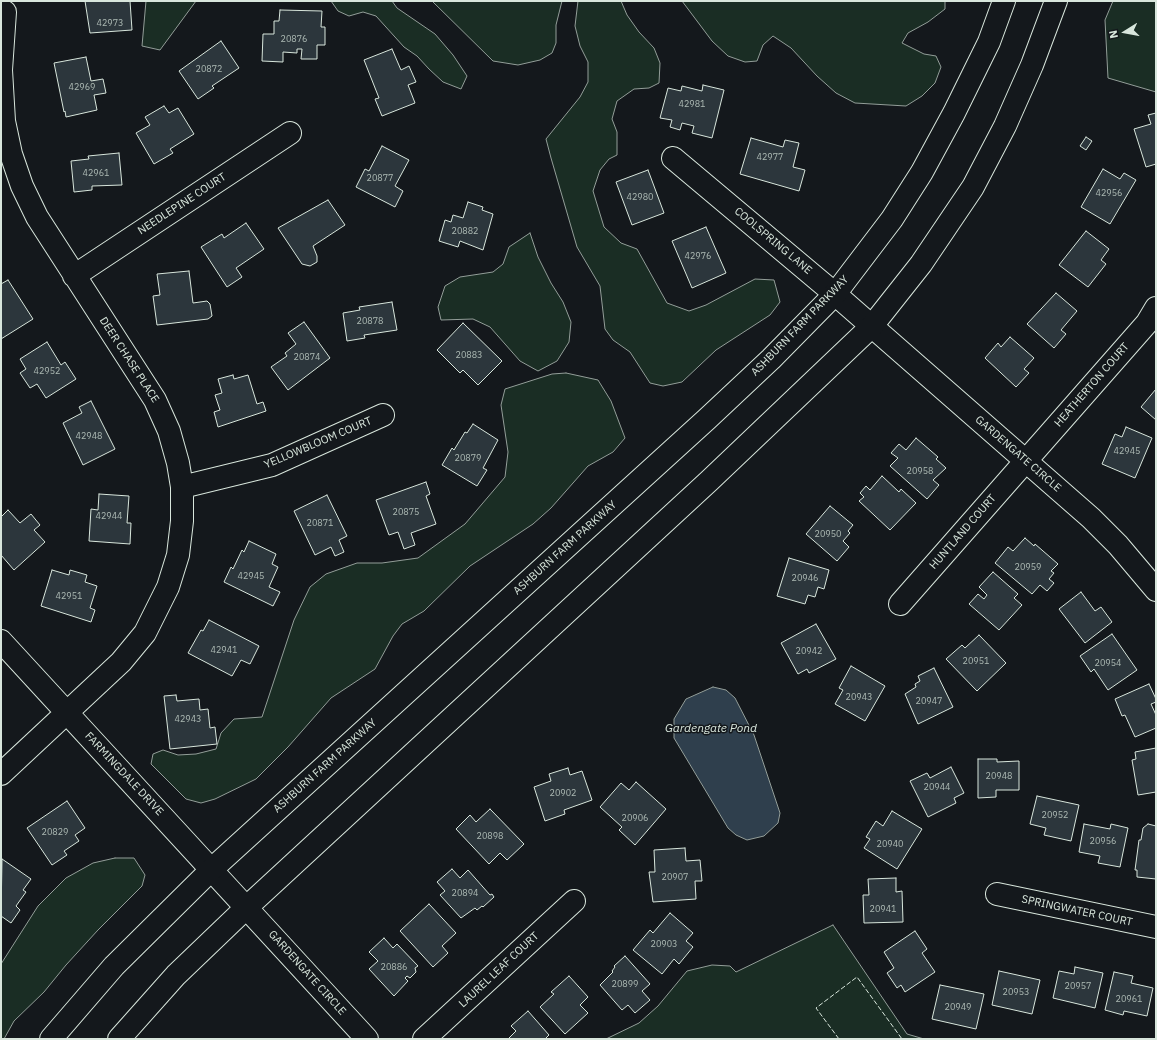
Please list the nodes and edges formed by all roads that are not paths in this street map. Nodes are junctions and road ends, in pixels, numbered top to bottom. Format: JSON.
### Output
{"nodes":[{"id":1,"x":1004,"y":1,"type":"edge"},
{"id":2,"x":1056,"y":1,"type":"edge"},
{"id":3,"x":5,"y":12,"type":"dead end"},
{"id":4,"x":290,"y":133,"type":"dead end"},
{"id":5,"x":673,"y":158,"type":"dead end"},
{"id":6,"x":74,"y":276,"type":"junction"},
{"id":7,"x":835,"y":294,"type":"junction"},
{"id":8,"x":1156,"y":308,"type":"edge"},
{"id":9,"x":872,"y":326,"type":"junction"},
{"id":10,"x":383,"y":415,"type":"dead end"},
{"id":11,"x":1026,"y":461,"type":"junction"},
{"id":12,"x":182,"y":487,"type":"junction"},
{"id":13,"x":1156,"y":590,"type":"edge"},
{"id":14,"x":900,"y":604,"type":"dead end"},
{"id":15,"x":1,"y":641,"type":"edge"},
{"id":16,"x":66,"y":712,"type":"junction"},
{"id":17,"x":1,"y":774,"type":"edge"},
{"id":18,"x":212,"y":869,"type":"junction"},
{"id":19,"x":997,"y":894,"type":"dead end"},
{"id":20,"x":574,"y":901,"type":"dead end"},
{"id":21,"x":247,"y":907,"type":"junction"},
{"id":22,"x":1156,"y":927,"type":"edge"},
{"id":23,"x":51,"y":1039,"type":"edge"},
{"id":24,"x":118,"y":1039,"type":"edge"},
{"id":25,"x":367,"y":1039,"type":"edge"},
{"id":26,"x":424,"y":1039,"type":"edge"}],
"edges":[{"from":1,"to":7,"type":"street","name":"ASHBURN FARM PARKWAY"},
{"from":2,"to":9,"type":"street"},
{"from":3,"to":6,"type":"street","name":"DEER CHASE PLACE"},
{"from":4,"to":6,"type":"street","name":"NEEDLEPINE COURT"},
{"from":5,"to":7,"type":"street","name":"COOLSPRING LANE"},
{"from":6,"to":12,"type":"street","name":"DEER CHASE PLACE"},
{"from":7,"to":9,"type":"street","name":"COOLSPRING LANE"},
{"from":7,"to":18,"type":"street","name":"ASHBURN FARM PARKWAY"},
{"from":8,"to":11,"type":"street","name":"HEATHERTON COURT"},
{"from":9,"to":11,"type":"street","name":"GARDENGATE CIRCLE"},
{"from":9,"to":21,"type":"street"},
{"from":10,"to":12,"type":"street","name":"YELLOWBLOOM COURT"},
{"from":11,"to":13,"type":"street","name":"GARDENGATE CIRCLE"},
{"from":11,"to":14,"type":"street","name":"HUNTLAND COURT"},
{"from":12,"to":16,"type":"street","name":"DEER CHASE PLACE"},
{"from":15,"to":16,"type":"street","name":"FARMINGDALE DRIVE"},
{"from":16,"to":17,"type":"street","name":"DEER CHASE PLACE"},
{"from":16,"to":18,"type":"street","name":"FARMINGDALE DRIVE"},
{"from":18,"to":21,"type":"street","name":"FARMINGDALE DRIVE"},
{"from":18,"to":23,"type":"street","name":"ASHBURN FARM PARKWAY"},
{"from":19,"to":22,"type":"street","name":"SPRINGWATER COURT"},
{"from":20,"to":26,"type":"street","name":"LAUREL LEAF COURT"},
{"from":21,"to":24,"type":"street"},
{"from":21,"to":25,"type":"street","name":"GARDENGATE CIRCLE"}]}
